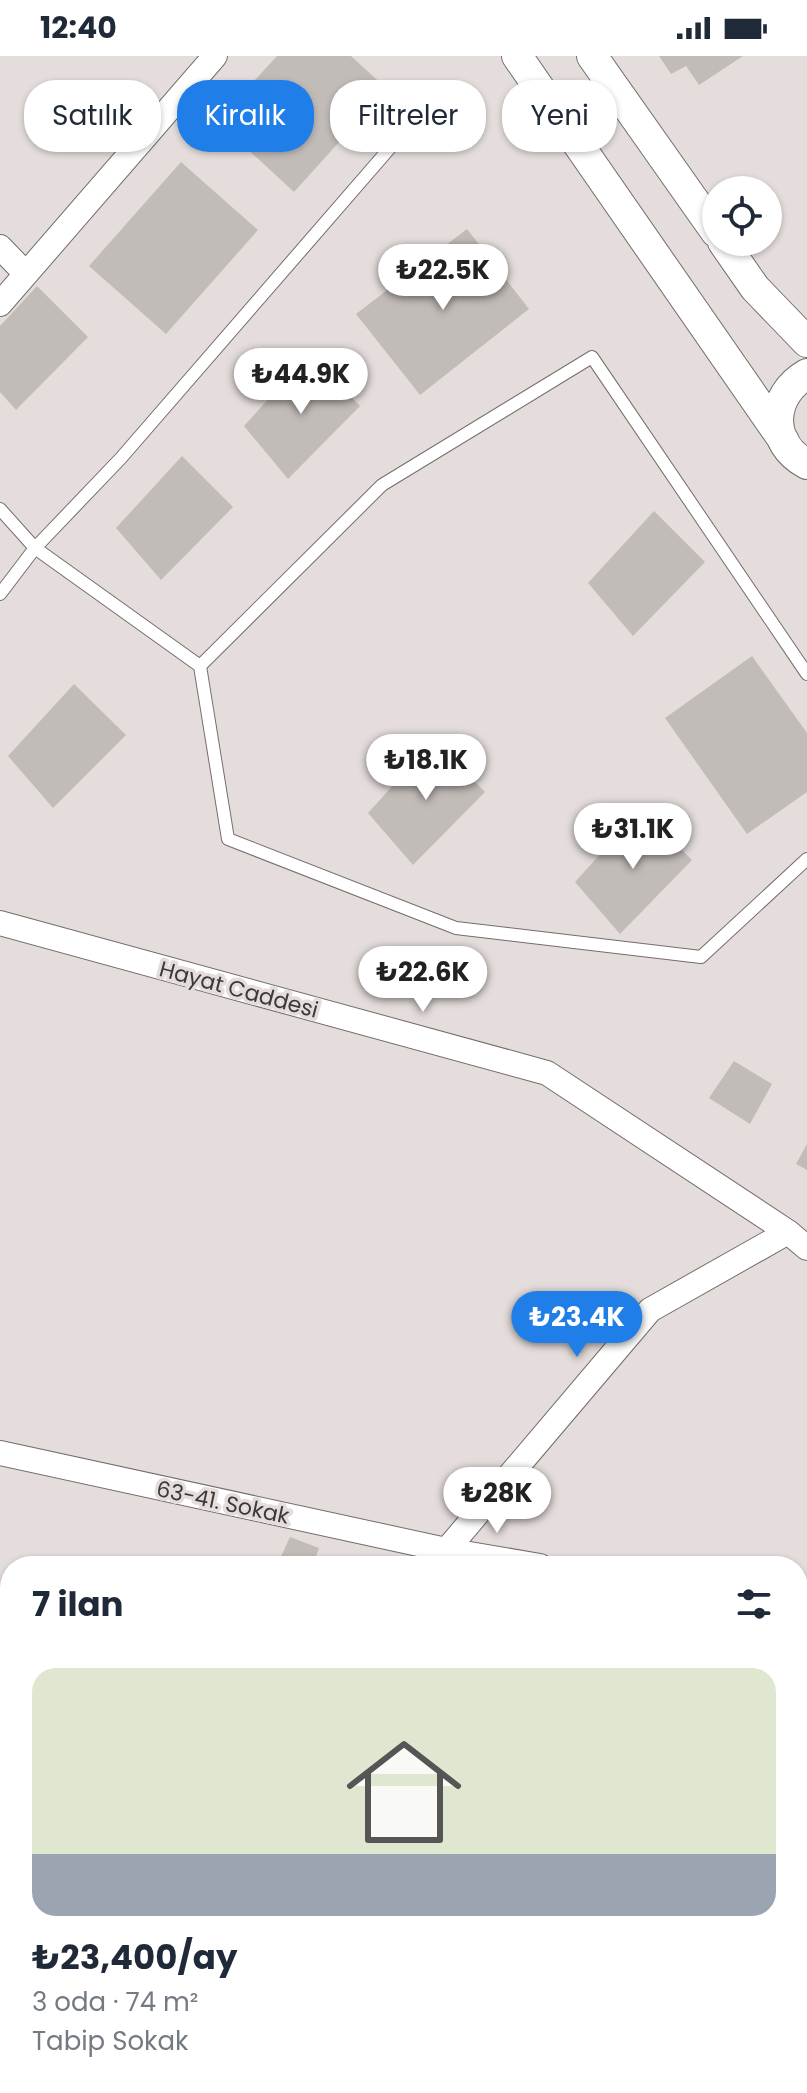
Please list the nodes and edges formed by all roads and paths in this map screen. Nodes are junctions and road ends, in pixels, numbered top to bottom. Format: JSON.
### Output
{"nodes":[{"id":1,"x":215,"y":56,"type":"edge"},
{"id":2,"x":517,"y":56,"type":"edge"},
{"id":3,"x":592,"y":56,"type":"edge"},
{"id":4,"x":386,"y":152,"type":"edge"},
{"id":5,"x":702,"y":212,"type":"edge"},
{"id":6,"x":0,"y":247,"type":"edge"},
{"id":7,"x":733,"y":256,"type":"edge"},
{"id":8,"x":26,"y":274,"type":"junction"},
{"id":9,"x":0,"y":304,"type":"edge"},
{"id":10,"x":807,"y":342,"type":"edge"},
{"id":11,"x":807,"y":374,"type":"edge"},
{"id":12,"x":797,"y":458,"type":"edge"},
{"id":13,"x":0,"y":509,"type":"edge"},
{"id":14,"x":35,"y":548,"type":"junction"},
{"id":15,"x":0,"y":594,"type":"edge"},
{"id":16,"x":200,"y":666,"type":"junction"},
{"id":17,"x":807,"y":674,"type":"edge"},
{"id":18,"x":807,"y":859,"type":"edge"},
{"id":19,"x":0,"y":923,"type":"edge"},
{"id":20,"x":788,"y":1232,"type":"junction"},
{"id":21,"x":807,"y":1248,"type":"edge"},
{"id":22,"x":0,"y":1453,"type":"edge"},
{"id":23,"x":432,"y":1556,"type":"edge"},
{"id":24,"x":442,"y":1556,"type":"edge"}],
"edges":[{"from":1,"to":8,"type":"street"},
{"from":2,"to":12,"type":"street"},
{"from":3,"to":5,"type":"street"},
{"from":4,"to":14,"type":"lane"},
{"from":6,"to":8,"type":"street"},
{"from":7,"to":10,"type":"street"},
{"from":8,"to":9,"type":"street"},
{"from":11,"to":12,"type":"street"},
{"from":13,"to":14,"type":"lane"},
{"from":14,"to":15,"type":"lane"},
{"from":14,"to":16,"type":"lane"},
{"from":16,"to":17,"type":"lane"},
{"from":16,"to":18,"type":"lane"},
{"from":19,"to":20,"type":"street","name":"Hayat Caddesi"},
{"from":20,"to":21,"type":"street","name":"Hayat Caddesi"},
{"from":20,"to":24,"type":"street"},
{"from":22,"to":23,"type":"street","name":"63-41. Sokak"}]}
